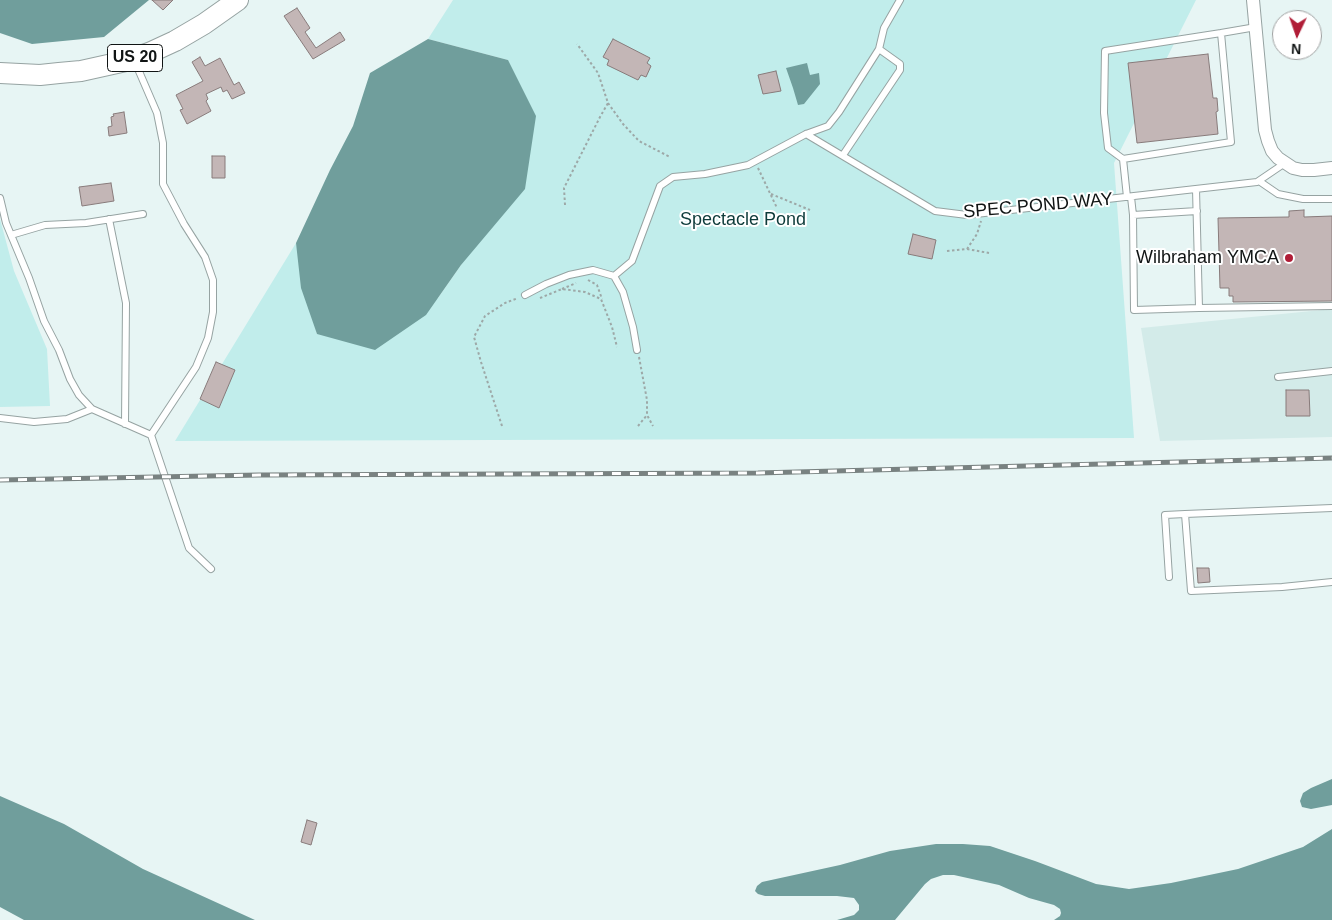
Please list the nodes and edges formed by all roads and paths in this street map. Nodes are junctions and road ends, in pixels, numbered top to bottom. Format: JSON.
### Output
{"nodes":[{"id":1,"x":238,"y":0,"type":"edge"},
{"id":2,"x":900,"y":0,"type":"edge"},
{"id":3,"x":1253,"y":0,"type":"edge"},
{"id":4,"x":1256,"y":27,"type":"junction"},
{"id":5,"x":1221,"y":33,"type":"junction"},
{"id":6,"x":577,"y":44,"type":"dead end"},
{"id":7,"x":879,"y":49,"type":"junction"},
{"id":8,"x":133,"y":58,"type":"junction"},
{"id":9,"x":0,"y":74,"type":"edge"},
{"id":10,"x":608,"y":103,"type":"junction"},
{"id":11,"x":806,"y":134,"type":"junction"},
{"id":12,"x":843,"y":156,"type":"junction"},
{"id":13,"x":670,"y":157,"type":"dead end"},
{"id":14,"x":1124,"y":159,"type":"junction"},
{"id":15,"x":755,"y":161,"type":"junction"},
{"id":16,"x":1285,"y":163,"type":"junction"},
{"id":17,"x":1332,"y":168,"type":"edge"},
{"id":18,"x":1259,"y":181,"type":"junction"},
{"id":19,"x":1196,"y":189,"type":"junction"},
{"id":20,"x":771,"y":194,"type":"junction"},
{"id":21,"x":1129,"y":197,"type":"junction"},
{"id":22,"x":0,"y":198,"type":"edge"},
{"id":23,"x":1332,"y":199,"type":"edge"},
{"id":24,"x":565,"y":205,"type":"dead end"},
{"id":25,"x":777,"y":208,"type":"dead end"},
{"id":26,"x":810,"y":210,"type":"dead end"},
{"id":27,"x":1196,"y":211,"type":"junction"},
{"id":28,"x":143,"y":214,"type":"dead end"},
{"id":29,"x":981,"y":214,"type":"junction"},
{"id":30,"x":1133,"y":215,"type":"junction"},
{"id":31,"x":109,"y":219,"type":"junction"},
{"id":32,"x":11,"y":235,"type":"junction"},
{"id":33,"x":967,"y":249,"type":"junction"},
{"id":34,"x":947,"y":251,"type":"dead end"},
{"id":35,"x":989,"y":253,"type":"dead end"},
{"id":36,"x":614,"y":276,"type":"junction"},
{"id":37,"x":586,"y":279,"type":"dead end"},
{"id":38,"x":578,"y":282,"type":"dead end"},
{"id":39,"x":562,"y":289,"type":"junction"},
{"id":40,"x":525,"y":295,"type":"joint"},
{"id":41,"x":540,"y":298,"type":"dead end"},
{"id":42,"x":604,"y":306,"type":"junction"},
{"id":43,"x":1332,"y":306,"type":"edge"},
{"id":44,"x":1200,"y":308,"type":"junction"},
{"id":45,"x":617,"y":347,"type":"dead end"},
{"id":46,"x":637,"y":350,"type":"joint"},
{"id":47,"x":1332,"y":371,"type":"edge"},
{"id":48,"x":1278,"y":377,"type":"dead end"},
{"id":49,"x":92,"y":409,"type":"junction"},
{"id":50,"x":647,"y":416,"type":"junction"},
{"id":51,"x":0,"y":418,"type":"edge"},
{"id":52,"x":125,"y":424,"type":"junction"},
{"id":53,"x":502,"y":426,"type":"dead end"},
{"id":54,"x":638,"y":426,"type":"dead end"},
{"id":55,"x":653,"y":426,"type":"dead end"},
{"id":56,"x":151,"y":435,"type":"junction"},
{"id":57,"x":1332,"y":508,"type":"edge"},
{"id":58,"x":1185,"y":514,"type":"junction"},
{"id":59,"x":211,"y":569,"type":"dead end"},
{"id":60,"x":1169,"y":577,"type":"dead end"},
{"id":61,"x":1332,"y":582,"type":"edge"}],
"edges":[{"from":1,"to":8,"type":"main road","number":"US 20"},
{"from":2,"to":7,"type":"lane"},
{"from":3,"to":4,"type":"street"},
{"from":4,"to":5,"type":"lane"},
{"from":4,"to":16,"type":"street"},
{"from":5,"to":14,"type":"lane"},
{"from":5,"to":14,"type":"lane"},
{"from":6,"to":10,"type":"path"},
{"from":7,"to":11,"type":"lane"},
{"from":7,"to":12,"type":"lane"},
{"from":8,"to":9,"type":"main road","number":"US 20"},
{"from":8,"to":56,"type":"lane"},
{"from":10,"to":13,"type":"path"},
{"from":10,"to":24,"type":"path"},
{"from":11,"to":12,"type":"lane","name":"SPEC POND WAY"},
{"from":11,"to":15,"type":"lane"},
{"from":12,"to":29,"type":"lane","name":"SPEC POND WAY"},
{"from":14,"to":21,"type":"lane"},
{"from":15,"to":20,"type":"path"},
{"from":15,"to":36,"type":"lane"},
{"from":16,"to":17,"type":"street"},
{"from":16,"to":18,"type":"lane","name":"SPEC POND WAY"},
{"from":18,"to":19,"type":"lane","name":"SPEC POND WAY"},
{"from":18,"to":23,"type":"lane"},
{"from":19,"to":21,"type":"lane","name":"SPEC POND WAY"},
{"from":19,"to":27,"type":"lane"},
{"from":20,"to":25,"type":"path"},
{"from":20,"to":26,"type":"path"},
{"from":21,"to":29,"type":"lane","name":"SPEC POND WAY"},
{"from":21,"to":30,"type":"lane"},
{"from":22,"to":32,"type":"lane"},
{"from":27,"to":30,"type":"lane"},
{"from":27,"to":44,"type":"lane"},
{"from":28,"to":31,"type":"lane"},
{"from":29,"to":33,"type":"path"},
{"from":30,"to":44,"type":"lane"},
{"from":31,"to":32,"type":"lane"},
{"from":31,"to":52,"type":"lane"},
{"from":32,"to":49,"type":"lane"},
{"from":33,"to":34,"type":"path"},
{"from":33,"to":35,"type":"path"},
{"from":36,"to":40,"type":"lane"},
{"from":36,"to":46,"type":"lane"},
{"from":37,"to":42,"type":"path"},
{"from":38,"to":39,"type":"path"},
{"from":39,"to":41,"type":"path"},
{"from":39,"to":42,"type":"path"},
{"from":40,"to":53,"type":"path"},
{"from":42,"to":45,"type":"path"},
{"from":43,"to":44,"type":"lane"},
{"from":46,"to":50,"type":"path"},
{"from":47,"to":48,"type":"lane"},
{"from":49,"to":51,"type":"lane"},
{"from":49,"to":52,"type":"lane"},
{"from":50,"to":54,"type":"path"},
{"from":50,"to":55,"type":"path"},
{"from":52,"to":56,"type":"lane"},
{"from":56,"to":59,"type":"lane"},
{"from":57,"to":58,"type":"lane"},
{"from":58,"to":60,"type":"lane"},
{"from":58,"to":61,"type":"lane"}]}
